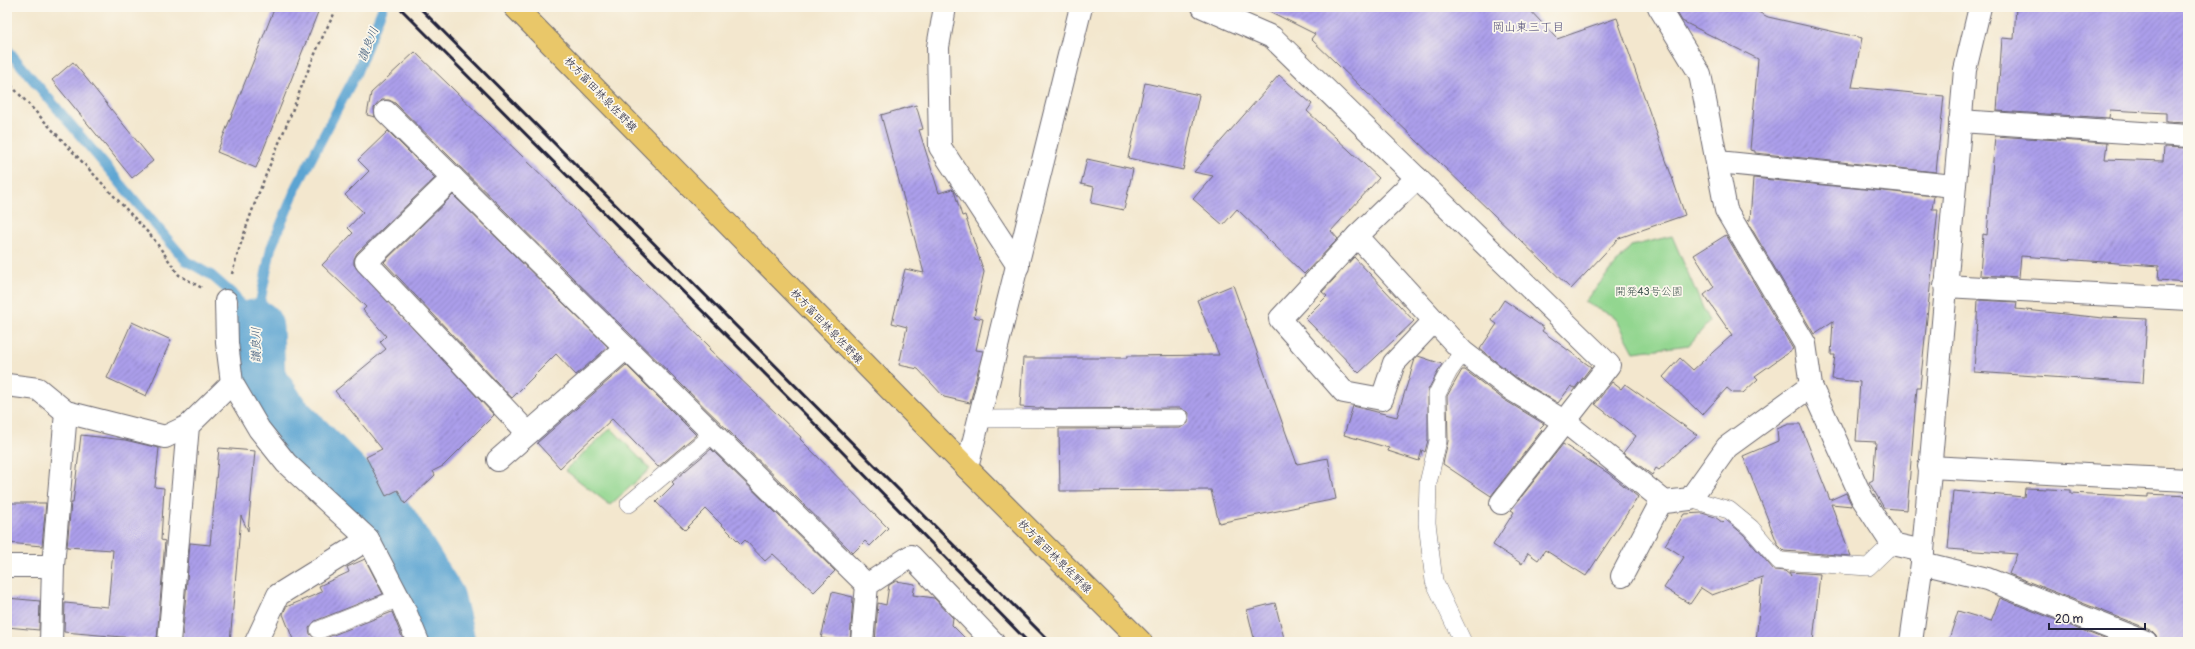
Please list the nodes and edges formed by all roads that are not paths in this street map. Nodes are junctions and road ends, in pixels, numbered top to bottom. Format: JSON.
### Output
{"nodes":[{"id":1,"x":515,"y":7,"type":"edge"},
{"id":2,"x":945,"y":7,"type":"edge"},
{"id":3,"x":1081,"y":7,"type":"edge"},
{"id":4,"x":1204,"y":7,"type":"edge"},
{"id":5,"x":1659,"y":7,"type":"edge"},
{"id":6,"x":1980,"y":7,"type":"edge"},
{"id":7,"x":386,"y":112,"type":"dead end"},
{"id":8,"x":1960,"y":121,"type":"junction"},
{"id":9,"x":2188,"y":136,"type":"edge"},
{"id":10,"x":1718,"y":162,"type":"junction"},
{"id":11,"x":453,"y":178,"type":"junction"},
{"id":12,"x":1417,"y":178,"type":"junction"},
{"id":13,"x":1954,"y":186,"type":"junction"},
{"id":14,"x":1357,"y":236,"type":"junction"},
{"id":15,"x":1018,"y":266,"type":"junction"},
{"id":16,"x":1946,"y":286,"type":"junction"},
{"id":17,"x":2188,"y":299,"type":"edge"},
{"id":18,"x":226,"y":301,"type":"road end"},
{"id":19,"x":1434,"y":321,"type":"junction"},
{"id":20,"x":626,"y":348,"type":"junction"},
{"id":21,"x":1463,"y":352,"type":"junction"},
{"id":22,"x":232,"y":383,"type":"junction"},
{"id":23,"x":7,"y":385,"type":"edge"},
{"id":24,"x":1811,"y":386,"type":"junction"},
{"id":25,"x":66,"y":412,"type":"junction"},
{"id":26,"x":1180,"y":418,"type":"dead end"},
{"id":27,"x":979,"y":419,"type":"junction"},
{"id":28,"x":1565,"y":422,"type":"junction"},
{"id":29,"x":188,"y":426,"type":"junction"},
{"id":30,"x":528,"y":433,"type":"junction"},
{"id":31,"x":713,"y":434,"type":"junction"},
{"id":32,"x":498,"y":460,"type":"dead end"},
{"id":33,"x":1929,"y":467,"type":"junction"},
{"id":34,"x":967,"y":468,"type":"junction"},
{"id":35,"x":2188,"y":480,"type":"edge"},
{"id":36,"x":1690,"y":499,"type":"junction"},
{"id":37,"x":1662,"y":500,"type":"junction"},
{"id":38,"x":1501,"y":503,"type":"dead end"},
{"id":39,"x":629,"y":504,"type":"dead end"},
{"id":40,"x":368,"y":539,"type":"junction"},
{"id":41,"x":1892,"y":544,"type":"junction"},
{"id":42,"x":1923,"y":557,"type":"junction"},
{"id":43,"x":7,"y":566,"type":"edge"},
{"id":44,"x":53,"y":566,"type":"junction"},
{"id":45,"x":1622,"y":576,"type":"dead end"},
{"id":46,"x":866,"y":585,"type":"junction"},
{"id":47,"x":399,"y":598,"type":"junction"},
{"id":48,"x":319,"y":630,"type":"dead end"},
{"id":49,"x":48,"y":641,"type":"edge"},
{"id":50,"x":169,"y":642,"type":"edge"},
{"id":51,"x":256,"y":642,"type":"edge"},
{"id":52,"x":418,"y":642,"type":"edge"},
{"id":53,"x":862,"y":642,"type":"edge"},
{"id":54,"x":993,"y":642,"type":"edge"},
{"id":55,"x":1141,"y":642,"type":"edge"},
{"id":56,"x":1463,"y":642,"type":"edge"},
{"id":57,"x":1911,"y":642,"type":"edge"},
{"id":58,"x":2146,"y":642,"type":"edge"}],
"edges":[{"from":1,"to":34,"type":"main road","name":"枚方富田林泉佐野線"},
{"from":2,"to":15,"type":"street"},
{"from":3,"to":15,"type":"street"},
{"from":4,"to":12,"type":"street"},
{"from":5,"to":10,"type":"street"},
{"from":6,"to":8,"type":"street"},
{"from":7,"to":11,"type":"street"},
{"from":8,"to":9,"type":"street"},
{"from":8,"to":13,"type":"street"},
{"from":10,"to":13,"type":"street"},
{"from":10,"to":24,"type":"street"},
{"from":11,"to":20,"type":"street"},
{"from":11,"to":30,"type":"street"},
{"from":12,"to":14,"type":"street"},
{"from":12,"to":28,"type":"street"},
{"from":13,"to":16,"type":"street"},
{"from":14,"to":19,"type":"street"},
{"from":14,"to":19,"type":"street"},
{"from":15,"to":27,"type":"street"},
{"from":16,"to":17,"type":"street"},
{"from":16,"to":33,"type":"street"},
{"from":18,"to":22,"type":"street"},
{"from":19,"to":21,"type":"street"},
{"from":20,"to":30,"type":"street"},
{"from":20,"to":31,"type":"street"},
{"from":21,"to":28,"type":"street"},
{"from":21,"to":56,"type":"lane"},
{"from":22,"to":29,"type":"street"},
{"from":22,"to":40,"type":"street"},
{"from":23,"to":25,"type":"street"},
{"from":24,"to":36,"type":"street"},
{"from":24,"to":41,"type":"street"},
{"from":25,"to":29,"type":"street"},
{"from":25,"to":44,"type":"street"},
{"from":26,"to":27,"type":"lane"},
{"from":27,"to":34,"type":"street"},
{"from":28,"to":37,"type":"street"},
{"from":28,"to":38,"type":"street"},
{"from":29,"to":50,"type":"street"},
{"from":30,"to":32,"type":"street"},
{"from":31,"to":39,"type":"lane"},
{"from":31,"to":46,"type":"street"},
{"from":33,"to":35,"type":"street"},
{"from":33,"to":42,"type":"street"},
{"from":34,"to":55,"type":"main road","name":"枚方富田林泉佐野線"},
{"from":36,"to":37,"type":"street"},
{"from":36,"to":41,"type":"lane"},
{"from":37,"to":45,"type":"street"},
{"from":40,"to":47,"type":"street"},
{"from":40,"to":51,"type":"street"},
{"from":41,"to":42,"type":"street"},
{"from":42,"to":57,"type":"street"},
{"from":42,"to":58,"type":"street"},
{"from":43,"to":44,"type":"street"},
{"from":44,"to":49,"type":"street"},
{"from":46,"to":53,"type":"street"},
{"from":46,"to":54,"type":"street"},
{"from":47,"to":48,"type":"lane"},
{"from":47,"to":52,"type":"street"}]}
